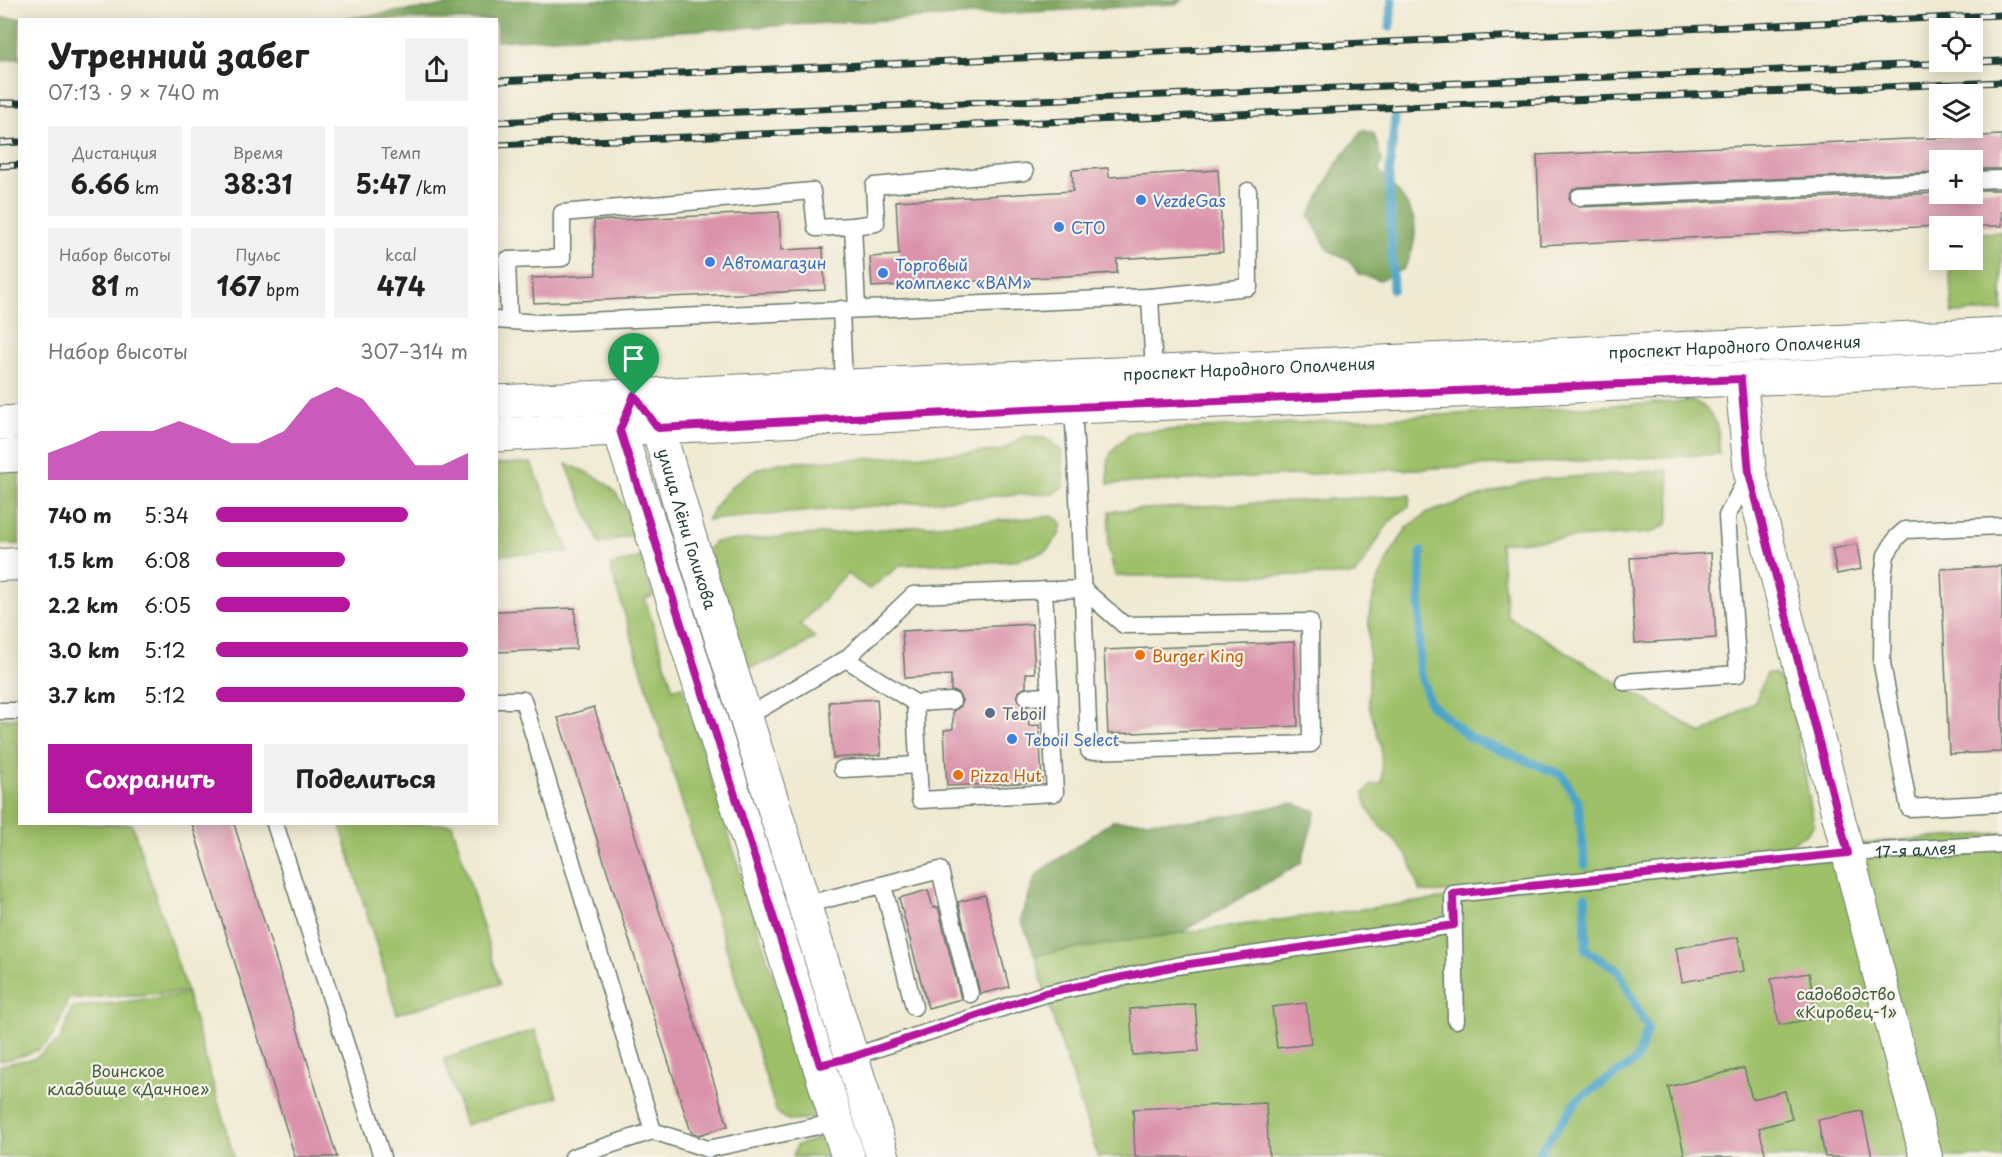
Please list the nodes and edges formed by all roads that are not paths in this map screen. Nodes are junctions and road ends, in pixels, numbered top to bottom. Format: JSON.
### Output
{"nodes":[{"id":1,"x":1025,"y":172,"type":"dead end"},
{"id":2,"x":2002,"y":179,"type":"edge"},
{"id":3,"x":1983,"y":180,"type":"edge"},
{"id":4,"x":1929,"y":182,"type":"edge"},
{"id":5,"x":1248,"y":191,"type":"dead end"},
{"id":6,"x":1579,"y":197,"type":"dead end"},
{"id":7,"x":853,"y":226,"type":"junction"},
{"id":8,"x":1150,"y":297,"type":"junction"},
{"id":9,"x":849,"y":309,"type":"junction"},
{"id":10,"x":503,"y":320,"type":"edge"},
{"id":11,"x":2002,"y":334,"type":"edge"},
{"id":12,"x":2002,"y":368,"type":"edge"},
{"id":13,"x":1154,"y":372,"type":"junction"},
{"id":14,"x":1741,"y":379,"type":"junction"},
{"id":15,"x":844,"y":387,"type":"junction"},
{"id":16,"x":634,"y":395,"type":"junction"},
{"id":17,"x":498,"y":402,"type":"edge"},
{"id":18,"x":1073,"y":408,"type":"junction"},
{"id":19,"x":0,"y":423,"type":"edge"},
{"id":20,"x":18,"y":423,"type":"edge"},
{"id":21,"x":658,"y":428,"type":"junction"},
{"id":22,"x":620,"y":430,"type":"junction"},
{"id":23,"x":498,"y":435,"type":"edge"},
{"id":24,"x":18,"y":455,"type":"edge"},
{"id":25,"x":0,"y":456,"type":"edge"},
{"id":26,"x":1749,"y":473,"type":"junction"},
{"id":27,"x":2002,"y":526,"type":"edge"},
{"id":28,"x":18,"y":564,"type":"edge"},
{"id":29,"x":0,"y":565,"type":"edge"},
{"id":30,"x":1083,"y":589,"type":"junction"},
{"id":31,"x":1044,"y":590,"type":"junction"},
{"id":32,"x":846,"y":658,"type":"junction"},
{"id":33,"x":1624,"y":682,"type":"dead end"},
{"id":34,"x":1050,"y":696,"type":"junction"},
{"id":35,"x":1027,"y":697,"type":"dead end"},
{"id":36,"x":498,"y":700,"type":"edge"},
{"id":37,"x":952,"y":701,"type":"dead end"},
{"id":38,"x":915,"y":703,"type":"junction"},
{"id":39,"x":0,"y":711,"type":"edge"},
{"id":40,"x":18,"y":711,"type":"edge"},
{"id":41,"x":746,"y":718,"type":"junction"},
{"id":42,"x":714,"y":730,"type":"junction"},
{"id":43,"x":918,"y":765,"type":"junction"},
{"id":44,"x":842,"y":769,"type":"dead end"},
{"id":45,"x":2002,"y":803,"type":"edge"},
{"id":46,"x":275,"y":825,"type":"edge"},
{"id":47,"x":2002,"y":844,"type":"edge"},
{"id":48,"x":1848,"y":853,"type":"junction"},
{"id":49,"x":883,"y":885,"type":"junction"},
{"id":50,"x":804,"y":905,"type":"junction"},
{"id":51,"x":1454,"y":925,"type":"junction"},
{"id":52,"x":970,"y":994,"type":"dead end"},
{"id":53,"x":914,"y":1007,"type":"dead end"},
{"id":54,"x":1456,"y":1020,"type":"dead end"},
{"id":55,"x":852,"y":1057,"type":"junction"},
{"id":56,"x":820,"y":1065,"type":"junction"},
{"id":57,"x":869,"y":1113,"type":"junction"},
{"id":58,"x":837,"y":1122,"type":"junction"},
{"id":59,"x":653,"y":1131,"type":"junction"},
{"id":60,"x":382,"y":1157,"type":"edge"},
{"id":61,"x":573,"y":1157,"type":"edge"},
{"id":62,"x":848,"y":1157,"type":"edge"},
{"id":63,"x":883,"y":1157,"type":"edge"},
{"id":64,"x":1926,"y":1157,"type":"edge"}],
"edges":[{"from":1,"to":7,"type":"lane"},
{"from":2,"to":3,"type":"lane"},
{"from":4,"to":6,"type":"lane"},
{"from":5,"to":8,"type":"lane"},
{"from":7,"to":9,"type":"lane"},
{"from":7,"to":10,"type":"lane"},
{"from":8,"to":9,"type":"lane"},
{"from":8,"to":13,"type":"lane"},
{"from":9,"to":10,"type":"lane"},
{"from":9,"to":15,"type":"lane"},
{"from":11,"to":13,"type":"main road","name":"проспект Народного Ополчения"},
{"from":12,"to":14,"type":"main road","name":"проспект Народного Ополчения"},
{"from":13,"to":15,"type":"main road","name":"проспект Народного Ополчения"},
{"from":14,"to":18,"type":"main road","name":"проспект Народного Ополчения"},
{"from":14,"to":26,"type":"street"},
{"from":15,"to":16,"type":"main road","name":"проспект Народного Ополчения"},
{"from":16,"to":17,"type":"main road","name":"проспект Народного Ополчения"},
{"from":16,"to":21,"type":"main road","name":"улица Лёни Голикова"},
{"from":16,"to":22,"type":"main road"},
{"from":18,"to":21,"type":"main road","name":"проспект Народного Ополчения"},
{"from":18,"to":30,"type":"lane"},
{"from":19,"to":20,"type":"main road"},
{"from":21,"to":22,"type":"main road","name":"проспект Народного Ополчения"},
{"from":21,"to":41,"type":"main road","name":"улица Лёни Голикова"},
{"from":22,"to":23,"type":"main road","name":"проспект Народного Ополчения"},
{"from":22,"to":42,"type":"main road"},
{"from":24,"to":25,"type":"main road"},
{"from":26,"to":33,"type":"lane"},
{"from":26,"to":48,"type":"street"},
{"from":27,"to":45,"type":"lane"},
{"from":28,"to":29,"type":"street"},
{"from":30,"to":30,"type":"lane"},
{"from":30,"to":31,"type":"lane"},
{"from":31,"to":32,"type":"lane"},
{"from":31,"to":34,"type":"lane"},
{"from":32,"to":38,"type":"lane"},
{"from":32,"to":41,"type":"lane"},
{"from":34,"to":35,"type":"lane"},
{"from":34,"to":43,"type":"lane"},
{"from":36,"to":59,"type":"lane"},
{"from":37,"to":38,"type":"lane"},
{"from":38,"to":43,"type":"lane"},
{"from":39,"to":40,"type":"lane"},
{"from":41,"to":42,"type":"lane"},
{"from":41,"to":50,"type":"main road","name":"улица Лёни Голикова"},
{"from":42,"to":56,"type":"main road"},
{"from":43,"to":44,"type":"lane"},
{"from":46,"to":60,"type":"lane"},
{"from":47,"to":48,"type":"lane","name":"17-я аллея"},
{"from":48,"to":51,"type":"lane","name":"17-я аллея"},
{"from":48,"to":64,"type":"street"},
{"from":49,"to":50,"type":"lane"},
{"from":49,"to":52,"type":"lane"},
{"from":49,"to":53,"type":"lane"},
{"from":50,"to":55,"type":"main road","name":"улица Лёни Голикова"},
{"from":51,"to":54,"type":"lane","name":"17-я аллея"},
{"from":51,"to":55,"type":"lane"},
{"from":55,"to":56,"type":"lane"},
{"from":55,"to":57,"type":"main road","name":"улица Лёни Голикова"},
{"from":56,"to":58,"type":"main road"},
{"from":57,"to":58,"type":"lane"},
{"from":57,"to":63,"type":"main road","name":"улица Лёни Голикова"},
{"from":58,"to":59,"type":"lane"},
{"from":58,"to":62,"type":"main road"},
{"from":59,"to":61,"type":"lane"}]}
